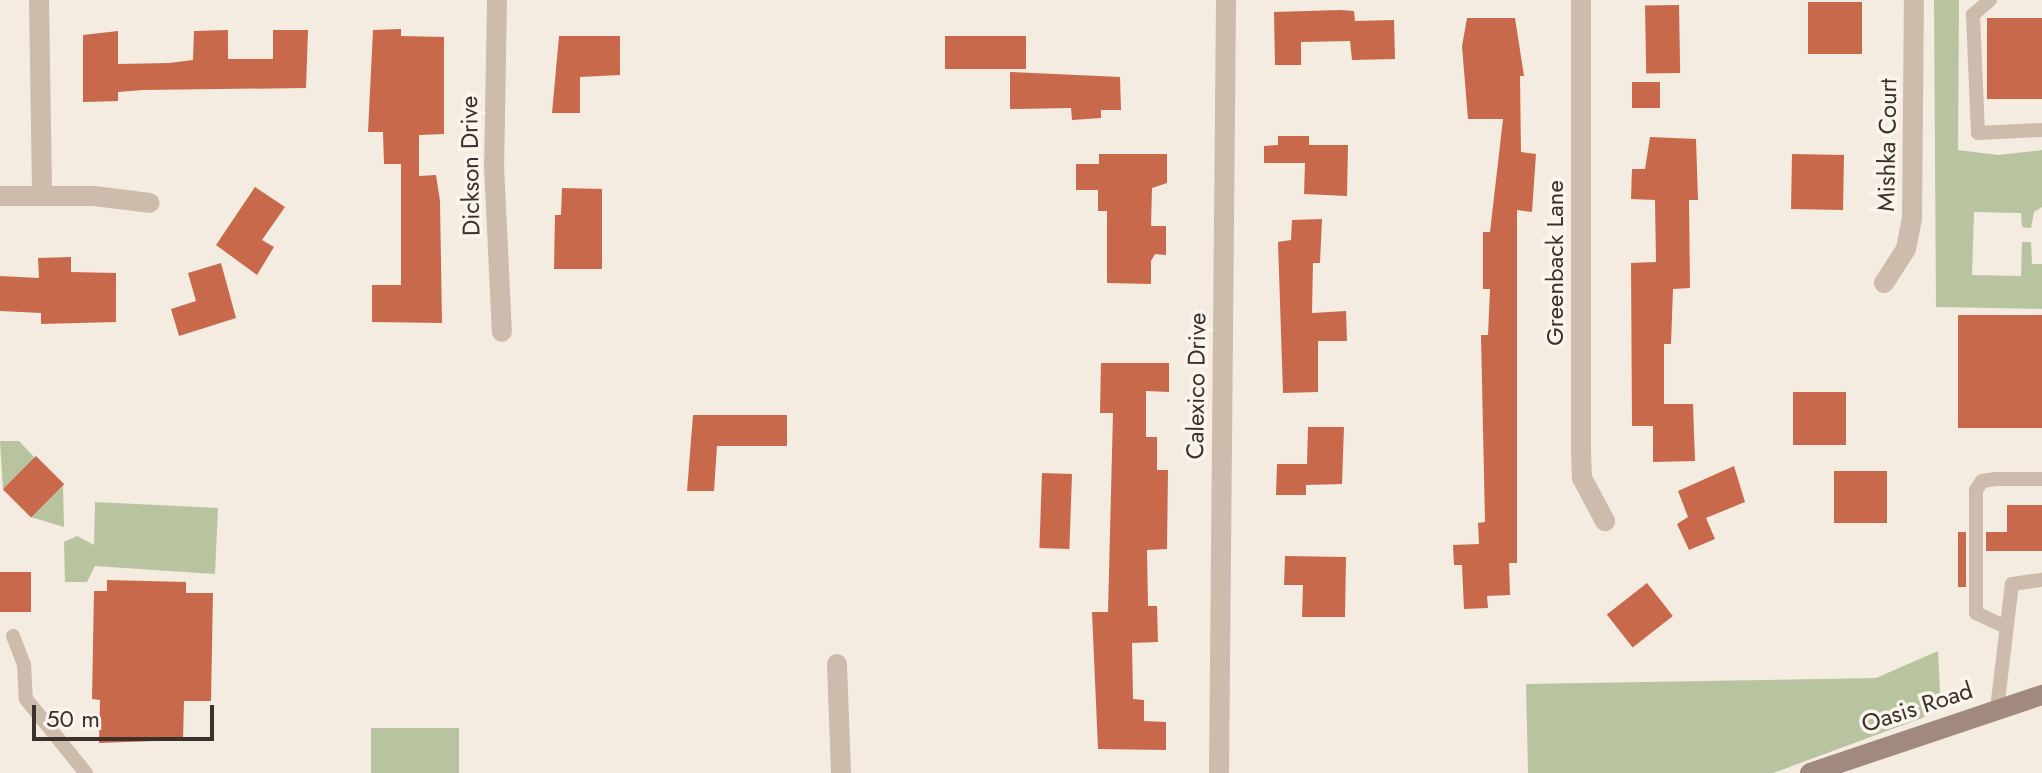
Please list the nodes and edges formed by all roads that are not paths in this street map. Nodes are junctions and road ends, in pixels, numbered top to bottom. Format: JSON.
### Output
{"nodes":[{"id":1,"x":39,"y":0,"type":"edge"},
{"id":2,"x":497,"y":0,"type":"edge"},
{"id":3,"x":1226,"y":0,"type":"edge"},
{"id":4,"x":1581,"y":0,"type":"edge"},
{"id":5,"x":1914,"y":0,"type":"edge"},
{"id":6,"x":1990,"y":0,"type":"edge"},
{"id":7,"x":2042,"y":130,"type":"edge"},
{"id":8,"x":42,"y":195,"type":"junction"},
{"id":9,"x":0,"y":196,"type":"edge"},
{"id":10,"x":150,"y":203,"type":"dead end"},
{"id":11,"x":1884,"y":283,"type":"dead end"},
{"id":12,"x":502,"y":332,"type":"dead end"},
{"id":13,"x":2042,"y":479,"type":"edge"},
{"id":14,"x":1605,"y":521,"type":"dead end"},
{"id":15,"x":2042,"y":580,"type":"edge"},
{"id":16,"x":2006,"y":627,"type":"junction"},
{"id":17,"x":13,"y":636,"type":"dead end"},
{"id":18,"x":837,"y":664,"type":"dead end"},
{"id":19,"x":2042,"y":695,"type":"edge"},
{"id":20,"x":1997,"y":709,"type":"junction"},
{"id":21,"x":86,"y":773,"type":"edge"},
{"id":22,"x":841,"y":773,"type":"edge"},
{"id":23,"x":1219,"y":773,"type":"edge"},
{"id":24,"x":1810,"y":773,"type":"edge"}],
"edges":[{"from":1,"to":8,"type":"street"},
{"from":2,"to":12,"type":"street","name":"Dickson Drive"},
{"from":3,"to":23,"type":"street","name":"Calexico Drive"},
{"from":4,"to":14,"type":"street","name":"Greenback Lane"},
{"from":5,"to":11,"type":"street","name":"Mishka Court"},
{"from":6,"to":7,"type":"lane"},
{"from":8,"to":9,"type":"street"},
{"from":8,"to":10,"type":"street"},
{"from":13,"to":16,"type":"lane"},
{"from":15,"to":16,"type":"lane"},
{"from":16,"to":20,"type":"lane"},
{"from":17,"to":21,"type":"lane"},
{"from":18,"to":22,"type":"street"},
{"from":19,"to":20,"type":"main road","name":"Oasis Road"},
{"from":20,"to":24,"type":"main road","name":"Oasis Road"}]}
